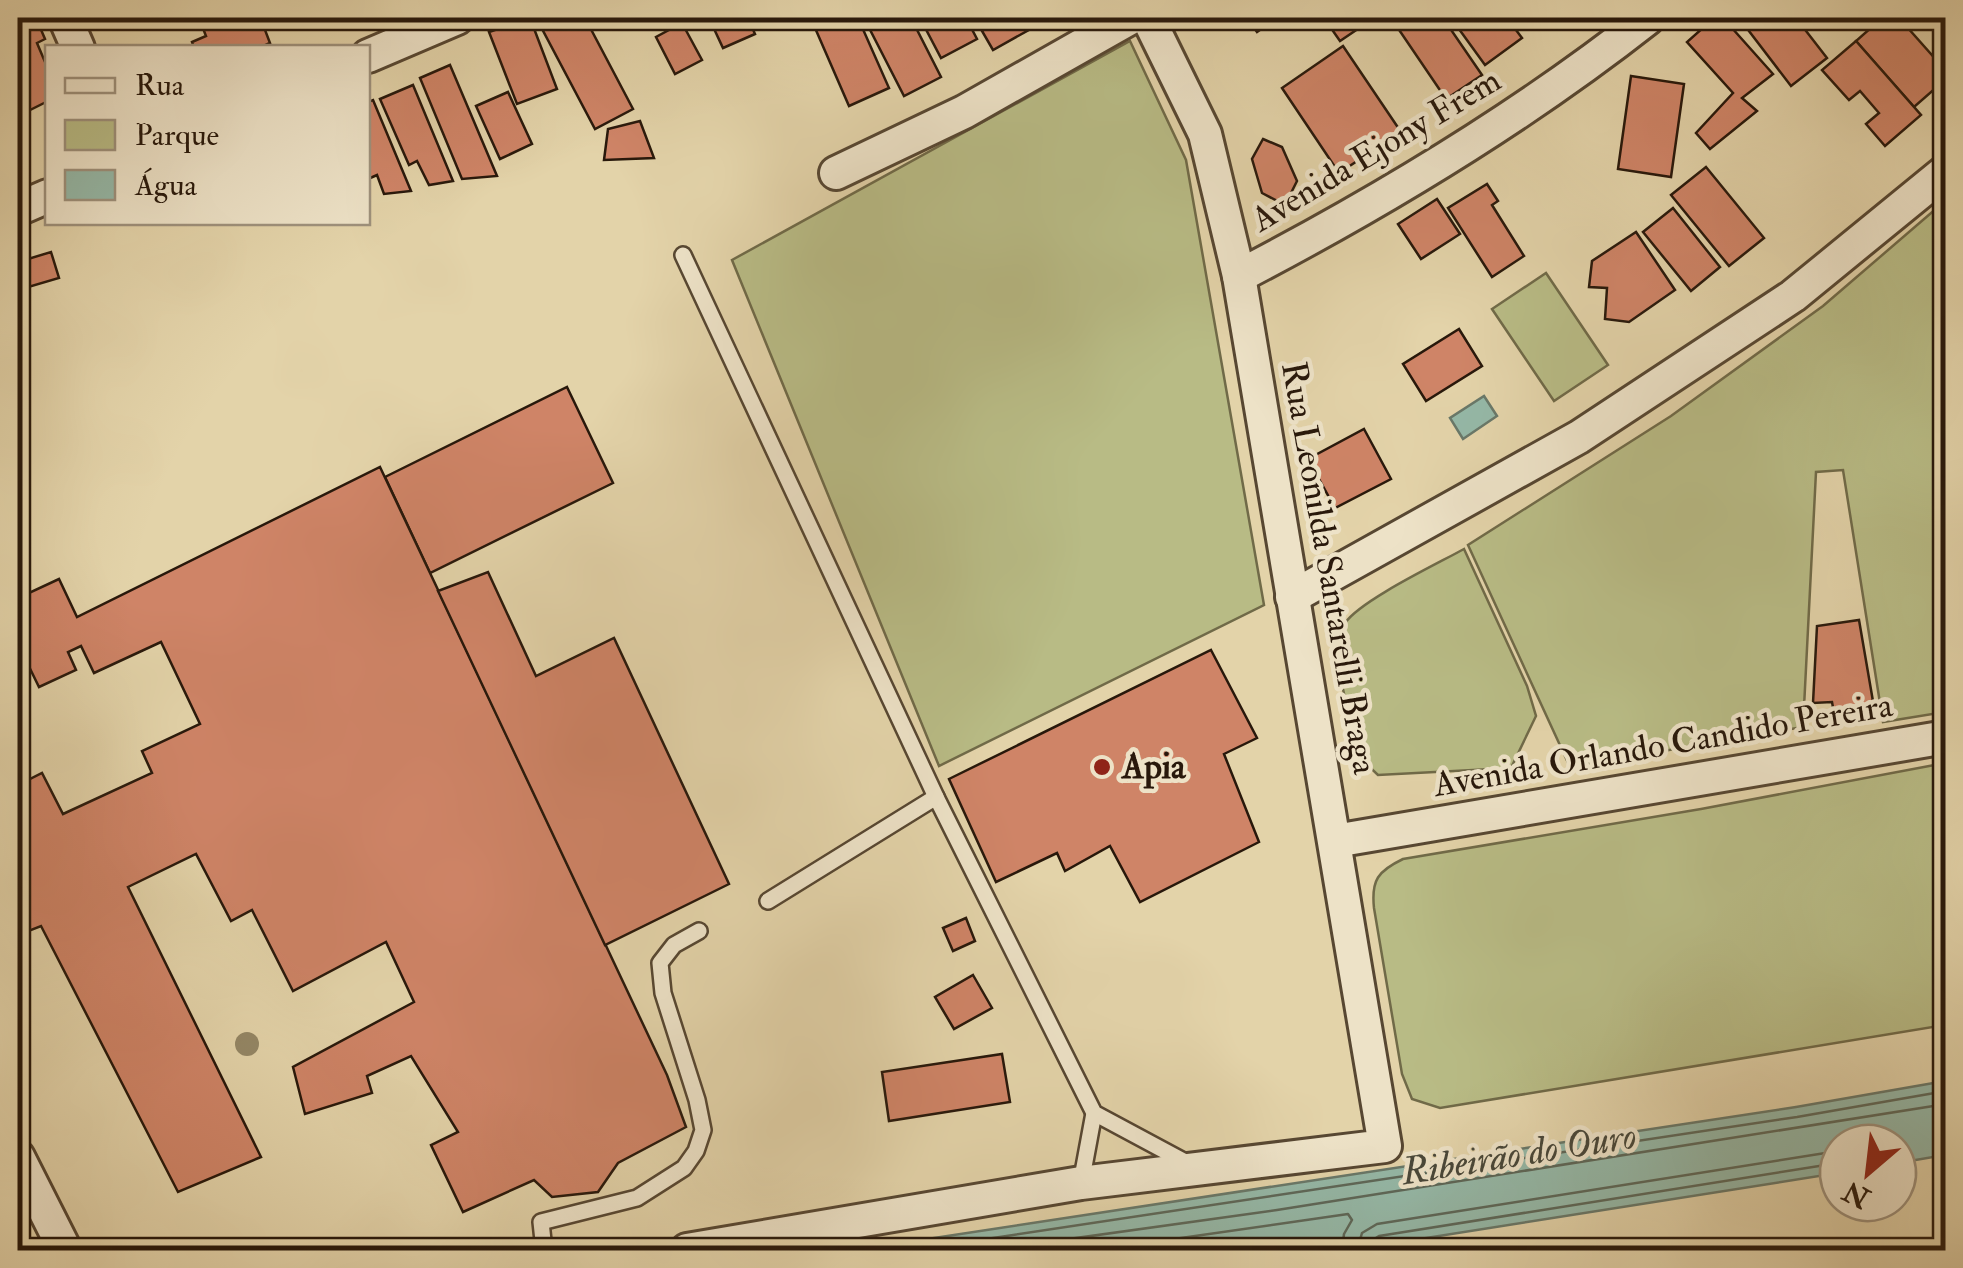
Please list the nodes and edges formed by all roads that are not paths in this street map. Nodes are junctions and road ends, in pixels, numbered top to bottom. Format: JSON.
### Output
{"nodes":[{"id":1,"x":65,"y":18,"type":"edge"},
{"id":2,"x":457,"y":18,"type":"edge"},
{"id":3,"x":1130,"y":18,"type":"edge"},
{"id":4,"x":1148,"y":18,"type":"edge"},
{"id":5,"x":1648,"y":18,"type":"edge"},
{"id":6,"x":77,"y":45,"type":"edge"},
{"id":7,"x":370,"y":55,"type":"edge"},
{"id":8,"x":1946,"y":172,"type":"edge"},
{"id":9,"x":836,"y":173,"type":"dead end"},
{"id":10,"x":45,"y":197,"type":"edge"},
{"id":11,"x":18,"y":209,"type":"edge"},
{"id":12,"x":682,"y":255,"type":"dead end"},
{"id":13,"x":1240,"y":276,"type":"junction"},
{"id":14,"x":1292,"y":597,"type":"junction"},
{"id":15,"x":1946,"y":737,"type":"edge"},
{"id":16,"x":936,"y":797,"type":"junction"},
{"id":17,"x":1335,"y":841,"type":"junction"},
{"id":18,"x":768,"y":901,"type":"dead end"},
{"id":19,"x":700,"y":930,"type":"dead end"},
{"id":20,"x":1094,"y":1112,"type":"junction"},
{"id":21,"x":18,"y":1157,"type":"edge"},
{"id":22,"x":1201,"y":1170,"type":"junction"},
{"id":23,"x":1081,"y":1183,"type":"junction"},
{"id":24,"x":65,"y":1250,"type":"edge"},
{"id":25,"x":544,"y":1250,"type":"edge"},
{"id":26,"x":687,"y":1250,"type":"edge"}],
"edges":[{"from":1,"to":6,"type":"street"},
{"from":2,"to":7,"type":"street"},
{"from":3,"to":9,"type":"street"},
{"from":4,"to":13,"type":"street","name":"Rua Leonilda Santarelli Braga"},
{"from":5,"to":13,"type":"street","name":"Avenida Ejony Frem"},
{"from":8,"to":14,"type":"street"},
{"from":10,"to":11,"type":"street"},
{"from":12,"to":16,"type":"lane"},
{"from":13,"to":14,"type":"street","name":"Rua Leonilda Santarelli Braga"},
{"from":14,"to":17,"type":"street","name":"Rua Leonilda Santarelli Braga"},
{"from":15,"to":17,"type":"street","name":"Avenida Orlando Candido Pereira"},
{"from":16,"to":18,"type":"lane"},
{"from":16,"to":20,"type":"lane"},
{"from":17,"to":22,"type":"street","name":"Rua Leonilda Santarelli Braga"},
{"from":19,"to":25,"type":"lane"},
{"from":20,"to":22,"type":"lane"},
{"from":20,"to":23,"type":"lane"},
{"from":21,"to":24,"type":"street"},
{"from":22,"to":23,"type":"street"},
{"from":23,"to":26,"type":"street"}]}
